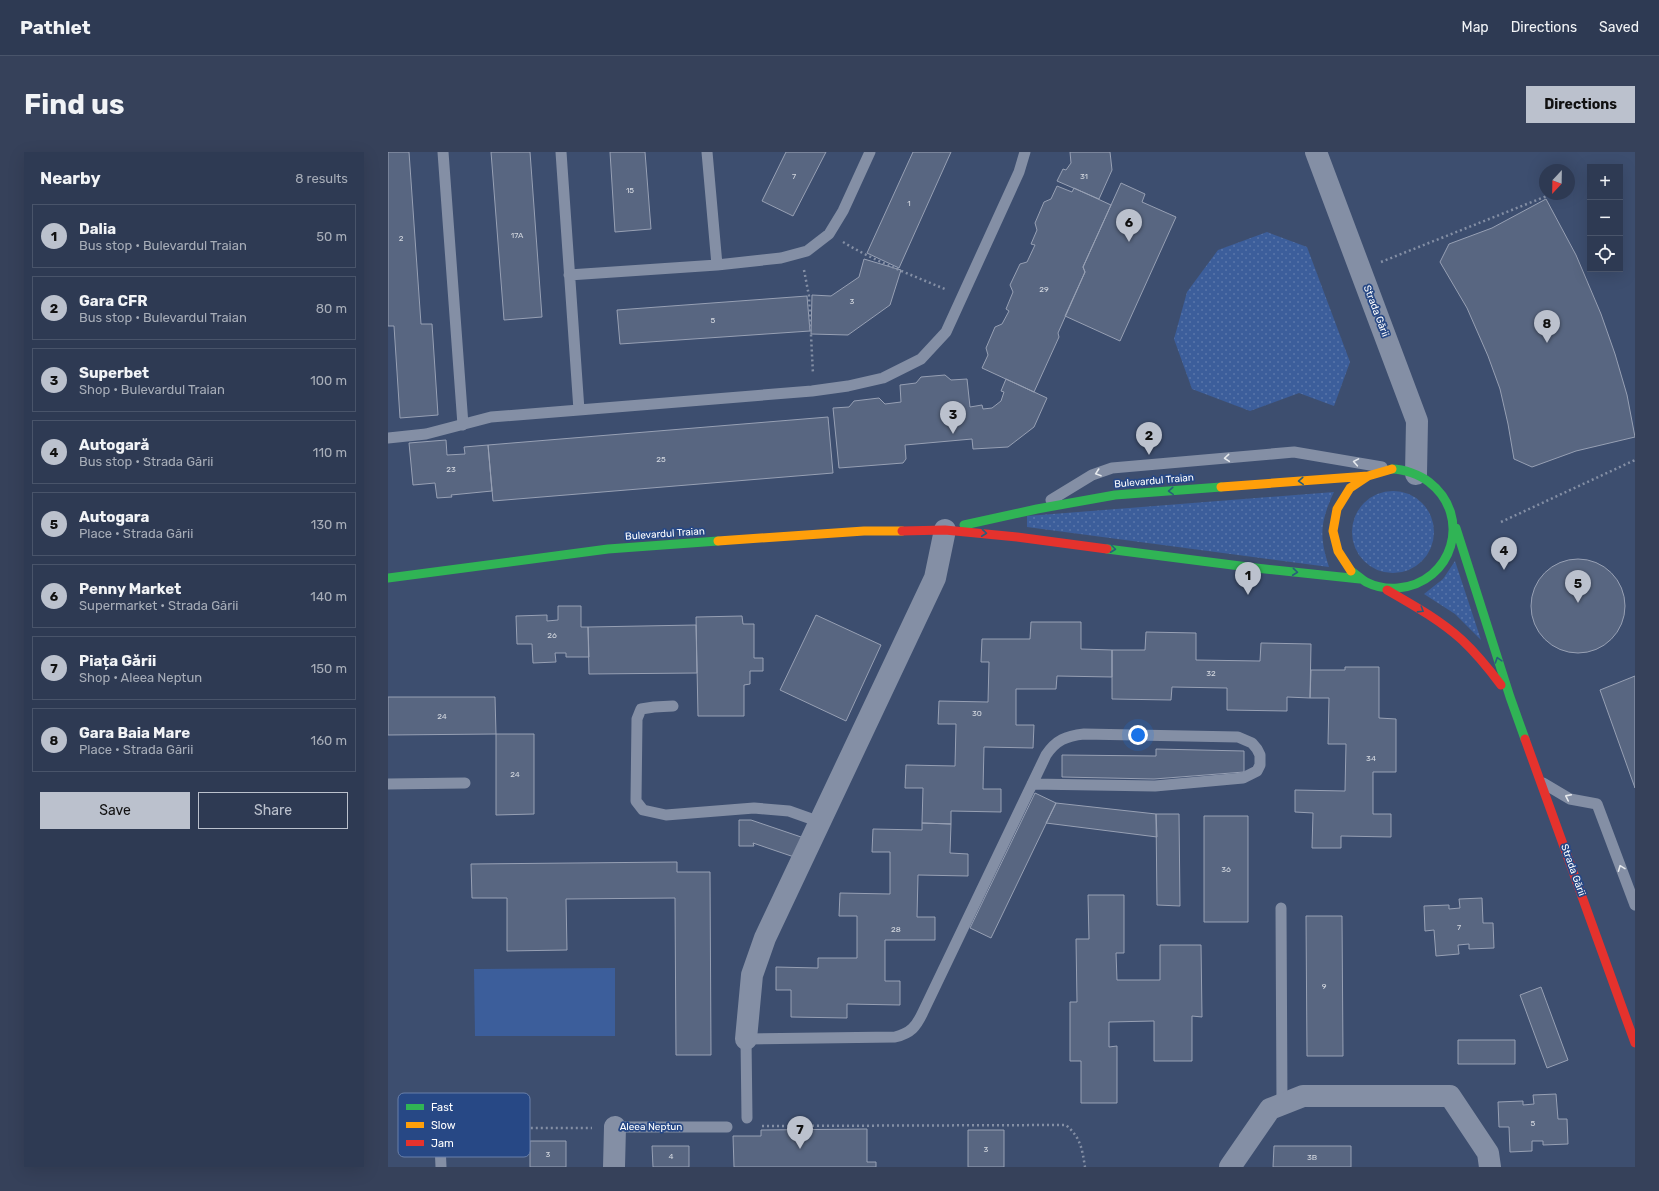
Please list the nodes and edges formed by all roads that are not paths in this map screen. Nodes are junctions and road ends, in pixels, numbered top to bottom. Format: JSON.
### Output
{"nodes":[{"id":1,"x":443,"y":152,"type":"edge"},
{"id":2,"x":560,"y":152,"type":"edge"},
{"id":3,"x":707,"y":152,"type":"edge"},
{"id":4,"x":870,"y":152,"type":"edge"},
{"id":5,"x":1025,"y":152,"type":"edge"},
{"id":6,"x":1316,"y":152,"type":"edge"},
{"id":7,"x":717,"y":264,"type":"junction"},
{"id":8,"x":569,"y":275,"type":"junction"},
{"id":9,"x":579,"y":410,"type":"junction"},
{"id":10,"x":463,"y":425,"type":"junction"},
{"id":11,"x":388,"y":438,"type":"edge"},
{"id":12,"x":1394,"y":469,"type":"junction"},
{"id":13,"x":1416,"y":474,"type":"junction"},
{"id":14,"x":1368,"y":476,"type":"junction"},
{"id":15,"x":1037,"y":508,"type":"junction"},
{"id":16,"x":1453,"y":519,"type":"junction"},
{"id":17,"x":945,"y":530,"type":"junction"},
{"id":18,"x":388,"y":578,"type":"edge"},
{"id":19,"x":1360,"y":580,"type":"junction"},
{"id":20,"x":1387,"y":590,"type":"junction"},
{"id":21,"x":1510,"y":698,"type":"junction"},
{"id":22,"x":673,"y":706,"type":"dead end"},
{"id":23,"x":1541,"y":782,"type":"junction"},
{"id":24,"x":466,"y":783,"type":"dead end"},
{"id":25,"x":388,"y":784,"type":"edge"},
{"id":26,"x":1032,"y":784,"type":"junction"},
{"id":27,"x":820,"y":822,"type":"junction"},
{"id":28,"x":1635,"y":905,"type":"edge"},
{"id":29,"x":1280,"y":908,"type":"dead end"},
{"id":30,"x":746,"y":1039,"type":"junction"},
{"id":31,"x":1635,"y":1042,"type":"edge"},
{"id":32,"x":1282,"y":1104,"type":"junction"},
{"id":33,"x":747,"y":1118,"type":"dead end"},
{"id":34,"x":614,"y":1127,"type":"joint"},
{"id":35,"x":727,"y":1127,"type":"road end"},
{"id":36,"x":441,"y":1157,"type":"edge"},
{"id":37,"x":441,"y":1167,"type":"edge"},
{"id":38,"x":614,"y":1167,"type":"edge"},
{"id":39,"x":1230,"y":1167,"type":"edge"},
{"id":40,"x":1490,"y":1167,"type":"edge"}],
"edges":[{"from":1,"to":10,"type":"lane"},
{"from":2,"to":8,"type":"lane"},
{"from":3,"to":7,"type":"lane"},
{"from":4,"to":7,"type":"lane"},
{"from":5,"to":9,"type":"lane"},
{"from":6,"to":13,"type":"street","name":"Strada Gării"},
{"from":7,"to":8,"type":"lane"},
{"from":8,"to":9,"type":"lane"},
{"from":9,"to":10,"type":"lane"},
{"from":10,"to":11,"type":"lane"},
{"from":12,"to":13,"type":"street"},
{"from":12,"to":14,"type":"street"},
{"from":12,"to":15,"type":"lane","one_way":true},
{"from":13,"to":16,"type":"street"},
{"from":14,"to":15,"type":"street","name":"Bulevardul Traian","one_way":true},
{"from":14,"to":19,"type":"street"},
{"from":15,"to":17,"type":"street","name":"Bulevardul Traian"},
{"from":16,"to":20,"type":"street"},
{"from":21,"to":16,"type":"street","name":"Strada Gării","one_way":true},
{"from":17,"to":18,"type":"street","name":"Bulevardul Traian"},
{"from":17,"to":19,"type":"street","name":"Bulevardul Traian","one_way":true},
{"from":17,"to":27,"type":"street"},
{"from":19,"to":20,"type":"street"},
{"from":20,"to":21,"type":"street","name":"Strada Gării","one_way":true},
{"from":21,"to":23,"type":"street","name":"Strada Gării"},
{"from":22,"to":27,"type":"lane"},
{"from":28,"to":23,"type":"lane","one_way":true},
{"from":23,"to":31,"type":"street","name":"Strada Gării"},
{"from":24,"to":25,"type":"lane"},
{"from":26,"to":26,"type":"lane"},
{"from":26,"to":30,"type":"lane"},
{"from":27,"to":30,"type":"street"},
{"from":29,"to":32,"type":"lane"},
{"from":30,"to":33,"type":"lane"},
{"from":32,"to":39,"type":"street"},
{"from":32,"to":40,"type":"street"},
{"from":34,"to":35,"type":"lane","name":"Aleea Neptun"},
{"from":34,"to":38,"type":"street","name":"Aleea Neptun"},
{"from":36,"to":37,"type":"lane"}]}
